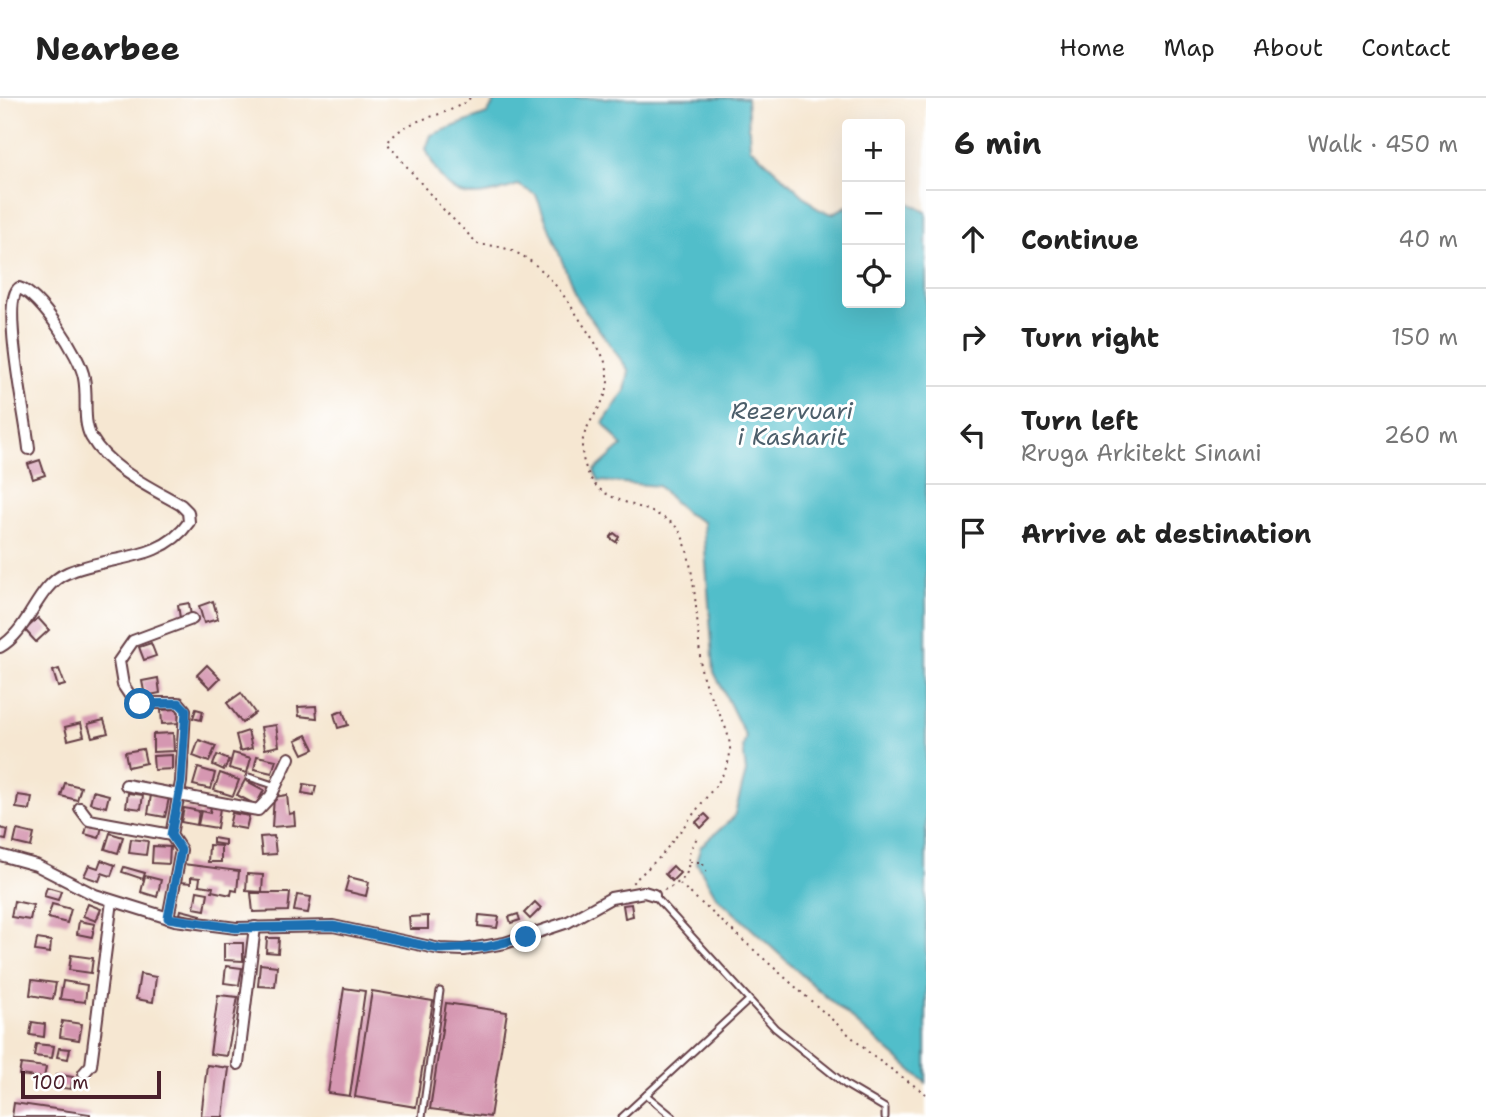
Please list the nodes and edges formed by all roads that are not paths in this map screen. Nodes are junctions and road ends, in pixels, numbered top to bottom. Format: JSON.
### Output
{"nodes":[{"id":1,"x":29,"y":449,"type":"dead end"},
{"id":2,"x":192,"y":619,"type":"dead end"},
{"id":3,"x":0,"y":647,"type":"edge"},
{"id":4,"x":289,"y":758,"type":"dead end"},
{"id":5,"x":249,"y":777,"type":"dead end"},
{"id":6,"x":126,"y":785,"type":"dead end"},
{"id":7,"x":277,"y":786,"type":"junction"},
{"id":8,"x":179,"y":793,"type":"junction"},
{"id":9,"x":80,"y":808,"type":"dead end"},
{"id":10,"x":171,"y":835,"type":"junction"},
{"id":11,"x":0,"y":855,"type":"edge"},
{"id":12,"x":654,"y":895,"type":"joint"},
{"id":13,"x":112,"y":901,"type":"junction"},
{"id":14,"x":168,"y":918,"type":"junction"},
{"id":15,"x":255,"y":927,"type":"junction"},
{"id":16,"x":440,"y":991,"type":"dead end"},
{"id":17,"x":748,"y":1001,"type":"junction"},
{"id":18,"x":239,"y":1064,"type":"dead end"},
{"id":19,"x":84,"y":1073,"type":"dead end"},
{"id":20,"x":646,"y":1095,"type":"junction"},
{"id":21,"x":422,"y":1117,"type":"edge"},
{"id":22,"x":622,"y":1117,"type":"edge"},
{"id":23,"x":673,"y":1117,"type":"edge"},
{"id":24,"x":885,"y":1117,"type":"edge"}],
"edges":[{"from":1,"to":3,"type":"street"},
{"from":2,"to":8,"type":"street"},
{"from":4,"to":7,"type":"street"},
{"from":5,"to":7,"type":"lane"},
{"from":6,"to":8,"type":"street"},
{"from":7,"to":8,"type":"street"},
{"from":8,"to":10,"type":"street"},
{"from":9,"to":10,"type":"street"},
{"from":10,"to":14,"type":"street"},
{"from":11,"to":13,"type":"street"},
{"from":12,"to":15,"type":"street"},
{"from":12,"to":17,"type":"lane"},
{"from":13,"to":14,"type":"street"},
{"from":13,"to":19,"type":"street"},
{"from":14,"to":15,"type":"street"},
{"from":15,"to":18,"type":"street"},
{"from":16,"to":21,"type":"lane"},
{"from":17,"to":20,"type":"lane"},
{"from":17,"to":24,"type":"lane"},
{"from":20,"to":22,"type":"lane"},
{"from":20,"to":23,"type":"lane"}]}
